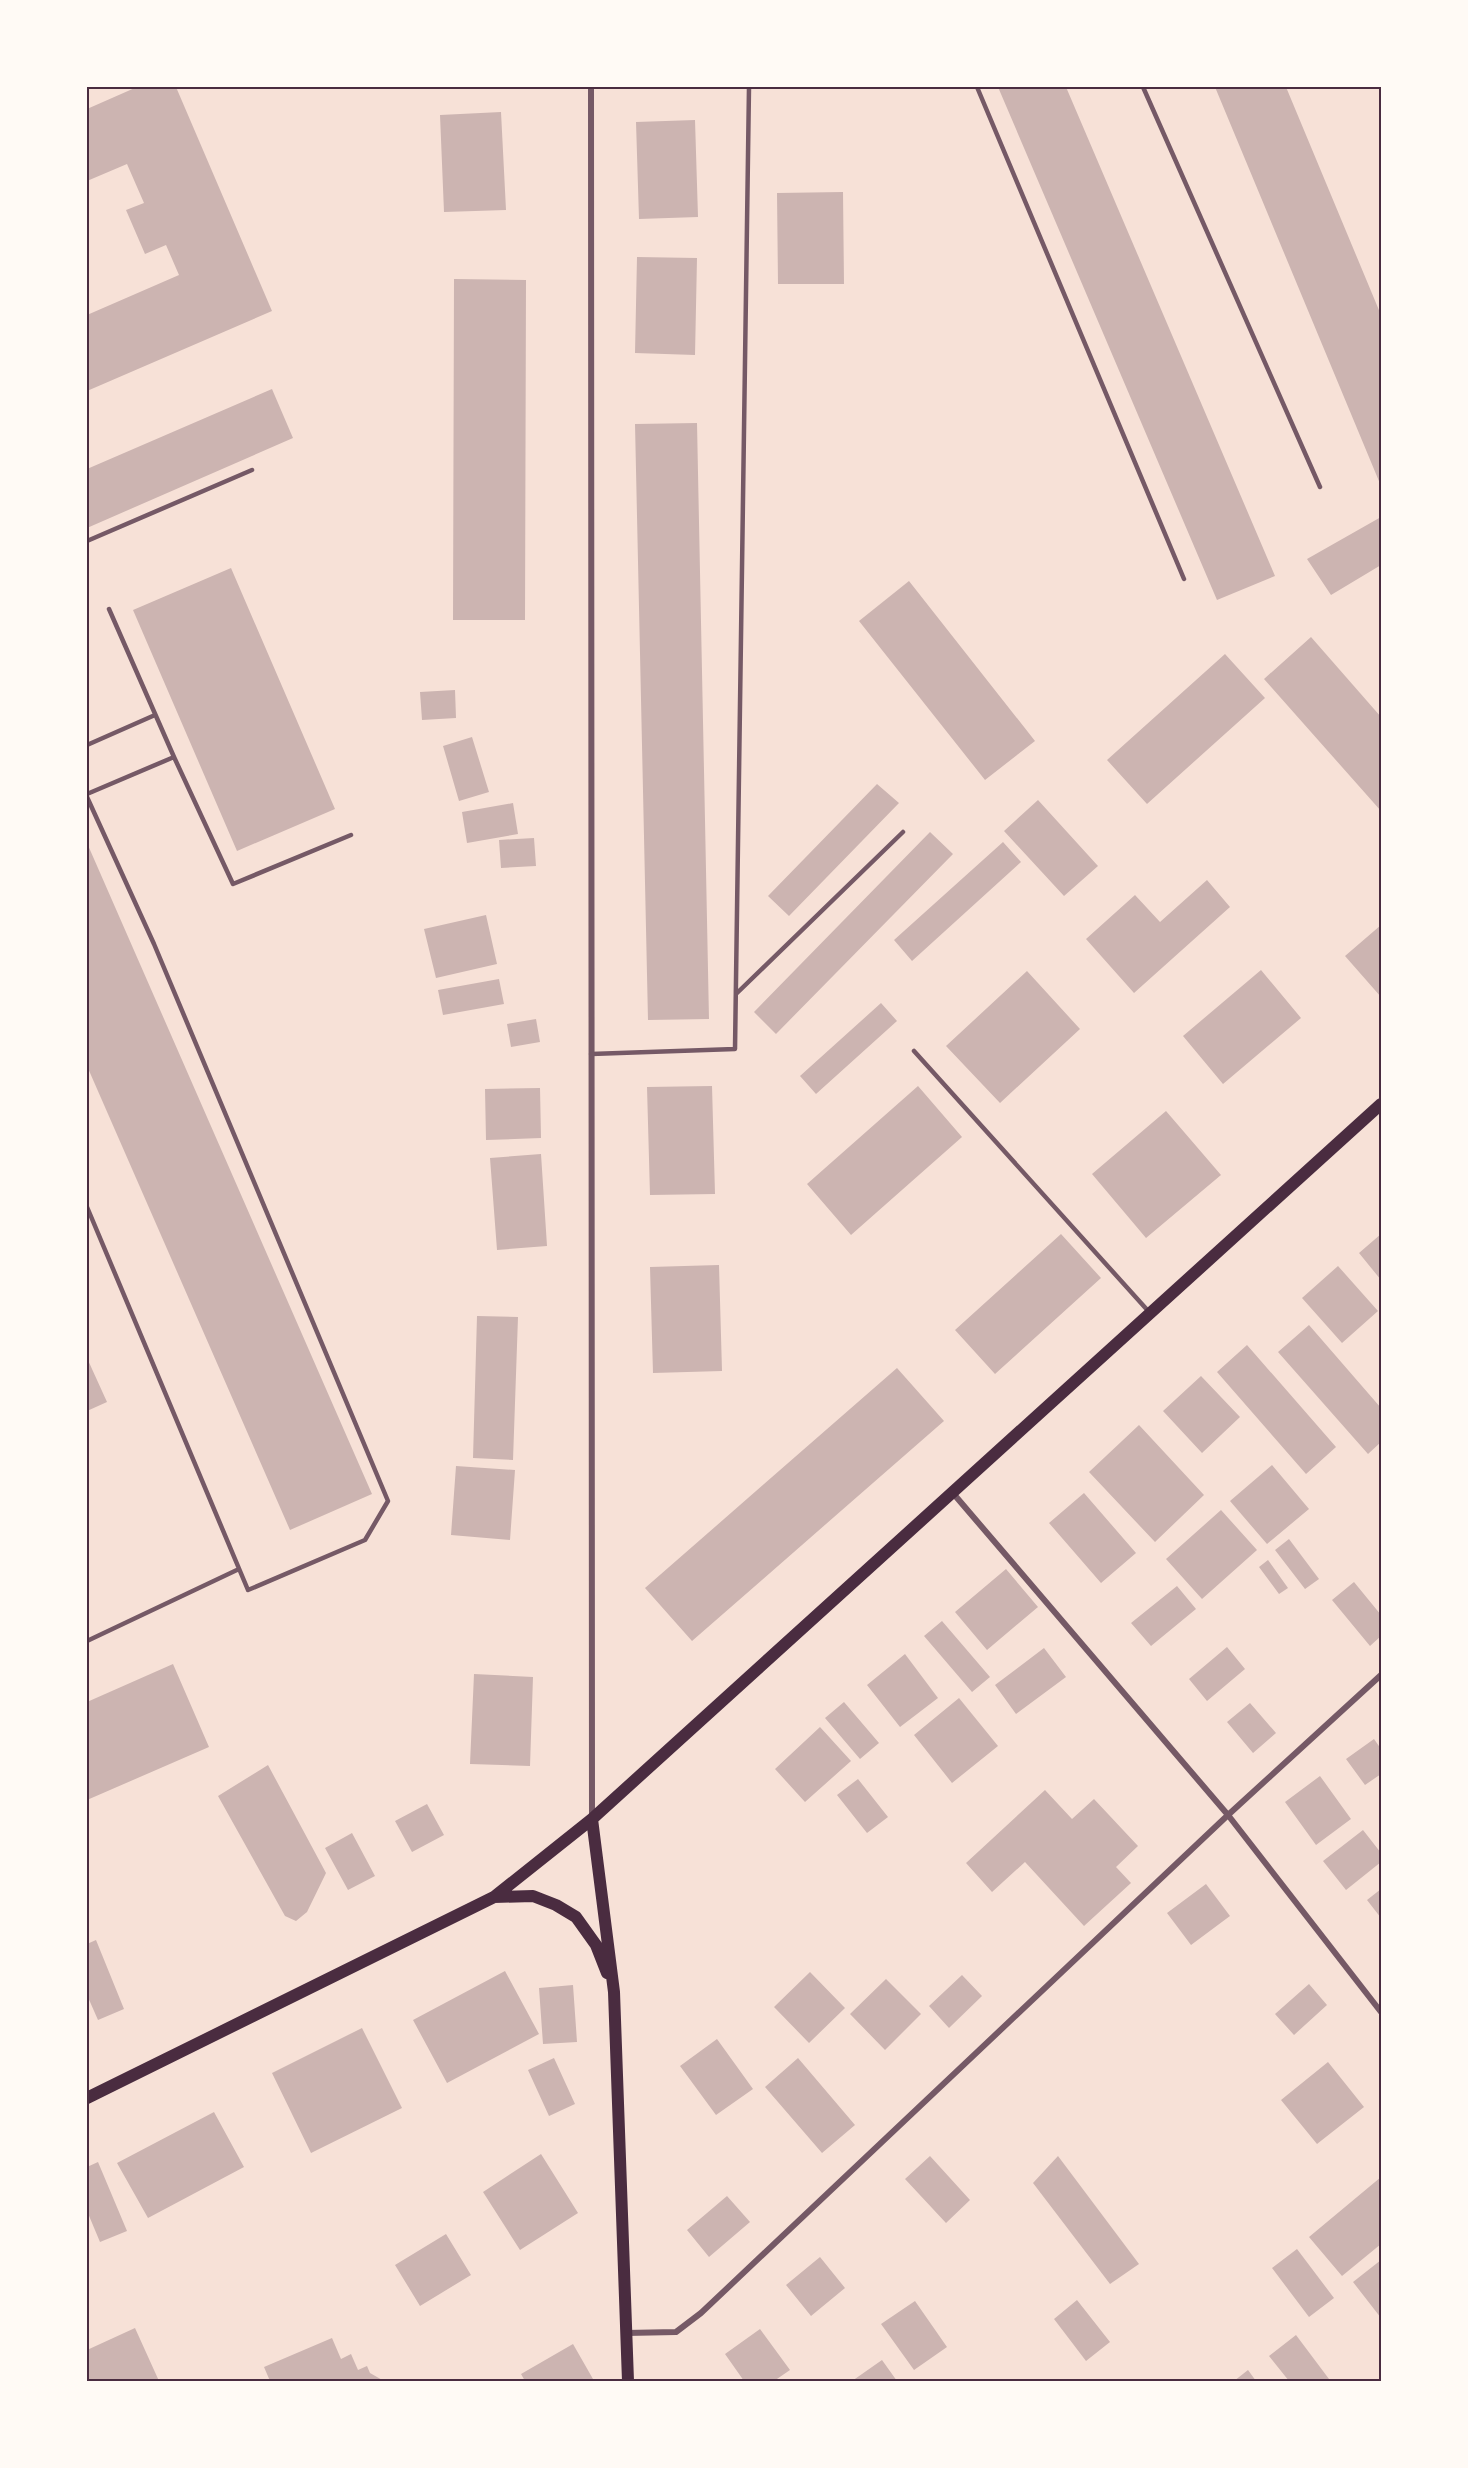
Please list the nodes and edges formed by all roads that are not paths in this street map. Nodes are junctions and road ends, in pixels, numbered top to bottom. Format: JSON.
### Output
{"nodes":[{"id":1,"x":591,"y":87,"type":"edge"},
{"id":2,"x":749,"y":87,"type":"edge"},
{"id":3,"x":977,"y":87,"type":"edge"},
{"id":4,"x":1143,"y":87,"type":"edge"},
{"id":5,"x":252,"y":470,"type":"dead end"},
{"id":6,"x":1320,"y":487,"type":"dead end"},
{"id":7,"x":87,"y":541,"type":"edge"},
{"id":8,"x":1184,"y":579,"type":"dead end"},
{"id":9,"x":109,"y":609,"type":"dead end"},
{"id":10,"x":155,"y":715,"type":"junction"},
{"id":11,"x":87,"y":745,"type":"edge"},
{"id":12,"x":174,"y":757,"type":"junction"},
{"id":13,"x":87,"y":795,"type":"edge"},
{"id":14,"x":903,"y":832,"type":"dead end"},
{"id":15,"x":351,"y":835,"type":"dead end"},
{"id":16,"x":736,"y":994,"type":"junction"},
{"id":17,"x":914,"y":1051,"type":"dead end"},
{"id":18,"x":591,"y":1054,"type":"junction"},
{"id":19,"x":1380,"y":1108,"type":"edge"},
{"id":20,"x":87,"y":1207,"type":"edge"},
{"id":21,"x":1150,"y":1313,"type":"junction"},
{"id":22,"x":952,"y":1492,"type":"junction"},
{"id":23,"x":239,"y":1569,"type":"junction"},
{"id":24,"x":87,"y":1641,"type":"edge"},
{"id":25,"x":1381,"y":1675,"type":"edge"},
{"id":26,"x":1228,"y":1815,"type":"junction"},
{"id":27,"x":592,"y":1819,"type":"junction"},
{"id":28,"x":494,"y":1897,"type":"junction"},
{"id":29,"x":614,"y":1992,"type":"junction"},
{"id":30,"x":1381,"y":2012,"type":"edge"},
{"id":31,"x":87,"y":2098,"type":"edge"},
{"id":32,"x":626,"y":2333,"type":"junction"},
{"id":33,"x":628,"y":2381,"type":"edge"}],
"edges":[{"from":1,"to":18,"type":"street"},
{"from":2,"to":16,"type":"lane"},
{"from":3,"to":8,"type":"lane"},
{"from":4,"to":6,"type":"lane"},
{"from":5,"to":7,"type":"lane"},
{"from":9,"to":10,"type":"lane"},
{"from":10,"to":11,"type":"lane"},
{"from":10,"to":12,"type":"lane"},
{"from":12,"to":13,"type":"lane"},
{"from":12,"to":15,"type":"lane"},
{"from":13,"to":23,"type":"lane"},
{"from":14,"to":16,"type":"lane"},
{"from":16,"to":18,"type":"lane"},
{"from":17,"to":21,"type":"lane"},
{"from":18,"to":27,"type":"street"},
{"from":19,"to":21,"type":"main road"},
{"from":20,"to":23,"type":"lane"},
{"from":21,"to":22,"type":"main road"},
{"from":22,"to":26,"type":"street"},
{"from":22,"to":27,"type":"main road"},
{"from":23,"to":24,"type":"lane"},
{"from":25,"to":26,"type":"street"},
{"from":26,"to":30,"type":"street"},
{"from":26,"to":32,"type":"street"},
{"from":27,"to":28,"type":"main road"},
{"from":27,"to":29,"type":"main road"},
{"from":28,"to":29,"type":"main road"},
{"from":28,"to":31,"type":"main road"},
{"from":29,"to":32,"type":"main road"},
{"from":32,"to":33,"type":"main road"}]}
